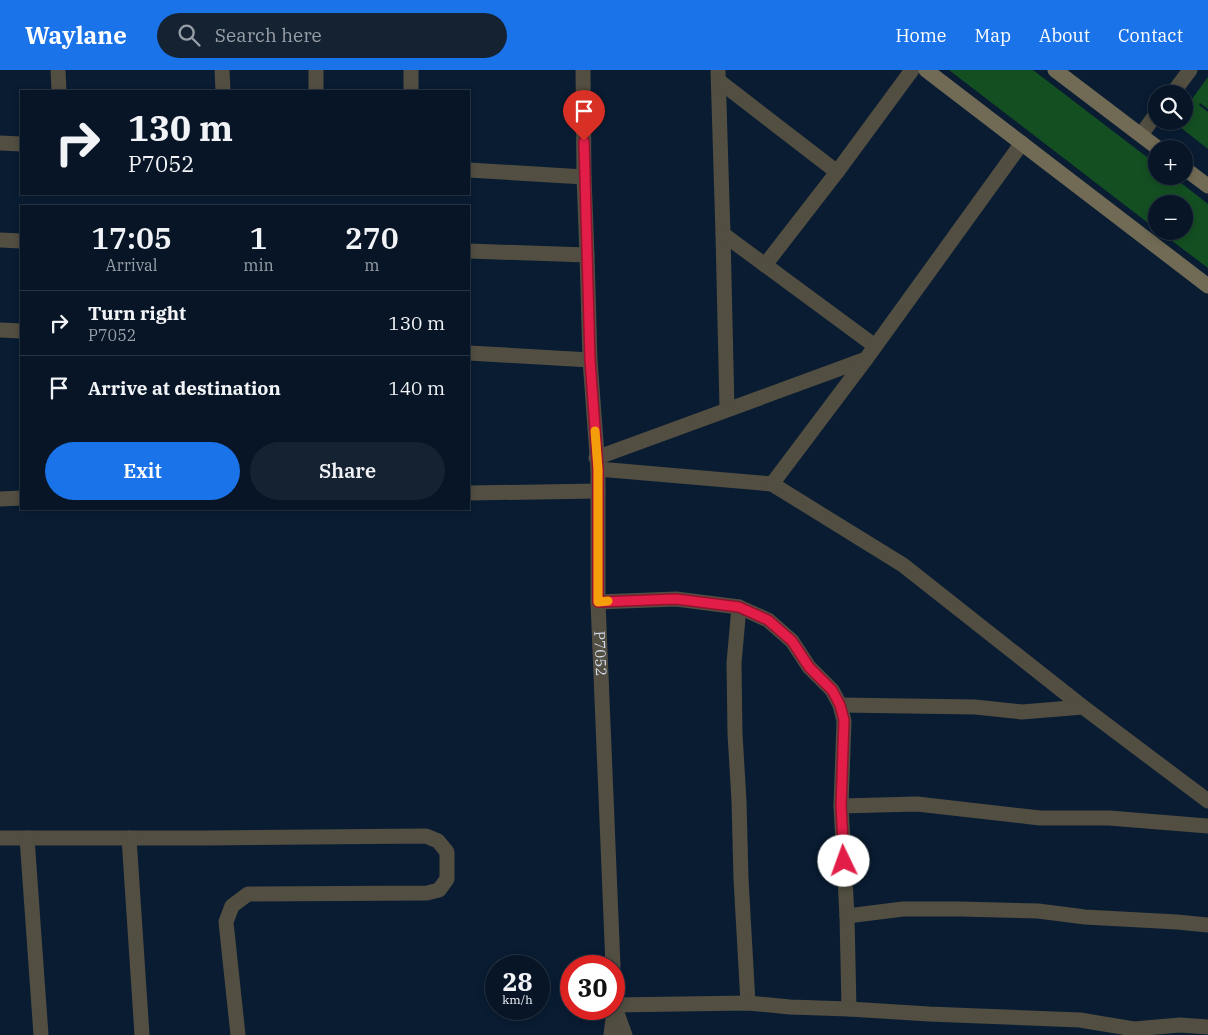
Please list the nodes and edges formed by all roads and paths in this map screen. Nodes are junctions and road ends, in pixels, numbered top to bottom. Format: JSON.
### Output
{"nodes":[{"id":1,"x":58,"y":70,"type":"edge"},
{"id":2,"x":222,"y":70,"type":"edge"},
{"id":3,"x":316,"y":70,"type":"edge"},
{"id":4,"x":411,"y":70,"type":"edge"},
{"id":5,"x":584,"y":70,"type":"edge"},
{"id":6,"x":912,"y":70,"type":"edge"},
{"id":7,"x":926,"y":70,"type":"edge"},
{"id":8,"x":1055,"y":70,"type":"edge"},
{"id":9,"x":1190,"y":70,"type":"edge"},
{"id":10,"x":719,"y":76,"type":"edge"},
{"id":11,"x":1179,"y":85,"type":"edge"},
{"id":12,"x":59,"y":90,"type":"edge"},
{"id":13,"x":222,"y":90,"type":"edge"},
{"id":14,"x":316,"y":90,"type":"edge"},
{"id":15,"x":410,"y":90,"type":"edge"},
{"id":16,"x":1148,"y":124,"type":"edge"},
{"id":17,"x":1140,"y":135,"type":"junction"},
{"id":18,"x":1148,"y":141,"type":"edge"},
{"id":19,"x":0,"y":143,"type":"edge"},
{"id":20,"x":1022,"y":143,"type":"junction"},
{"id":21,"x":20,"y":144,"type":"edge"},
{"id":22,"x":470,"y":170,"type":"edge"},
{"id":23,"x":837,"y":172,"type":"junction"},
{"id":24,"x":1193,"y":175,"type":"edge"},
{"id":25,"x":584,"y":177,"type":"junction"},
{"id":26,"x":1208,"y":186,"type":"edge"},
{"id":27,"x":723,"y":234,"type":"junction"},
{"id":28,"x":0,"y":240,"type":"edge"},
{"id":29,"x":20,"y":241,"type":"edge"},
{"id":30,"x":470,"y":251,"type":"edge"},
{"id":31,"x":587,"y":255,"type":"junction"},
{"id":32,"x":766,"y":265,"type":"junction"},
{"id":33,"x":1208,"y":286,"type":"edge"},
{"id":34,"x":0,"y":330,"type":"edge"},
{"id":35,"x":20,"y":331,"type":"edge"},
{"id":36,"x":870,"y":352,"type":"junction"},
{"id":37,"x":470,"y":353,"type":"edge"},
{"id":38,"x":590,"y":360,"type":"junction"},
{"id":39,"x":727,"y":409,"type":"junction"},
{"id":40,"x":597,"y":464,"type":"junction"},
{"id":41,"x":772,"y":484,"type":"junction"},
{"id":42,"x":598,"y":491,"type":"junction"},
{"id":43,"x":470,"y":493,"type":"edge"},
{"id":44,"x":20,"y":498,"type":"edge"},
{"id":45,"x":0,"y":499,"type":"edge"},
{"id":46,"x":598,"y":602,"type":"junction"},
{"id":47,"x":739,"y":607,"type":"junction"},
{"id":48,"x":840,"y":705,"type":"junction"},
{"id":49,"x":1083,"y":707,"type":"junction"},
{"id":50,"x":1207,"y":798,"type":"edge"},
{"id":51,"x":841,"y":806,"type":"junction"},
{"id":52,"x":1208,"y":826,"type":"edge"},
{"id":53,"x":0,"y":838,"type":"edge"},
{"id":54,"x":27,"y":838,"type":"junction"},
{"id":55,"x":129,"y":838,"type":"junction"},
{"id":56,"x":847,"y":916,"type":"junction"},
{"id":57,"x":1208,"y":925,"type":"edge"},
{"id":58,"x":612,"y":955,"type":"edge"},
{"id":59,"x":748,"y":1003,"type":"junction"},
{"id":60,"x":625,"y":1007,"type":"edge"},
{"id":61,"x":849,"y":1009,"type":"junction"},
{"id":62,"x":613,"y":1020,"type":"edge"},
{"id":63,"x":615,"y":1020,"type":"edge"},
{"id":64,"x":619,"y":1020,"type":"edge"},
{"id":65,"x":1208,"y":1026,"type":"edge"},
{"id":66,"x":41,"y":1035,"type":"edge"},
{"id":67,"x":142,"y":1035,"type":"edge"},
{"id":68,"x":238,"y":1035,"type":"edge"},
{"id":69,"x":611,"y":1035,"type":"edge"},
{"id":70,"x":617,"y":1035,"type":"edge"},
{"id":71,"x":625,"y":1035,"type":"edge"}],
"edges":[{"from":1,"to":12,"type":"street"},
{"from":2,"to":13,"type":"street"},
{"from":3,"to":14,"type":"street"},
{"from":4,"to":15,"type":"street"},
{"from":5,"to":25,"type":"street","name":"P7052"},
{"from":6,"to":23,"type":"street"},
{"from":7,"to":20,"type":"street"},
{"from":8,"to":17,"type":"street"},
{"from":9,"to":11,"type":"street"},
{"from":10,"to":23,"type":"street"},
{"from":10,"to":27,"type":"street"},
{"from":16,"to":17,"type":"street"},
{"from":17,"to":18,"type":"street"},
{"from":19,"to":21,"type":"street"},
{"from":20,"to":33,"type":"street"},
{"from":20,"to":36,"type":"street"},
{"from":22,"to":25,"type":"street"},
{"from":23,"to":32,"type":"street"},
{"from":24,"to":26,"type":"street"},
{"from":25,"to":31,"type":"street","name":"P7052"},
{"from":27,"to":32,"type":"street"},
{"from":27,"to":39,"type":"street"},
{"from":28,"to":29,"type":"street"},
{"from":30,"to":31,"type":"street"},
{"from":31,"to":38,"type":"street","name":"P7052"},
{"from":32,"to":36,"type":"street"},
{"from":34,"to":35,"type":"street"},
{"from":36,"to":39,"type":"street"},
{"from":36,"to":41,"type":"street"},
{"from":37,"to":38,"type":"street"},
{"from":38,"to":40,"type":"street","name":"P7052"},
{"from":39,"to":40,"type":"street"},
{"from":40,"to":41,"type":"street"},
{"from":40,"to":42,"type":"street","name":"P7052"},
{"from":41,"to":49,"type":"street"},
{"from":42,"to":43,"type":"street"},
{"from":42,"to":46,"type":"street","name":"P7052"},
{"from":44,"to":45,"type":"street"},
{"from":46,"to":47,"type":"street"},
{"from":46,"to":58,"type":"street","name":"P7052"},
{"from":47,"to":48,"type":"street"},
{"from":47,"to":59,"type":"street"},
{"from":48,"to":49,"type":"street"},
{"from":48,"to":51,"type":"street"},
{"from":49,"to":50,"type":"street"},
{"from":51,"to":52,"type":"street"},
{"from":51,"to":56,"type":"street"},
{"from":53,"to":54,"type":"street"},
{"from":54,"to":55,"type":"street"},
{"from":54,"to":66,"type":"street"},
{"from":55,"to":67,"type":"street"},
{"from":55,"to":68,"type":"street"},
{"from":56,"to":57,"type":"street"},
{"from":56,"to":61,"type":"street"},
{"from":59,"to":60,"type":"street"},
{"from":59,"to":61,"type":"street"},
{"from":61,"to":65,"type":"street"},
{"from":62,"to":69,"type":"street"},
{"from":63,"to":70,"type":"street"},
{"from":64,"to":71,"type":"street"}]}
